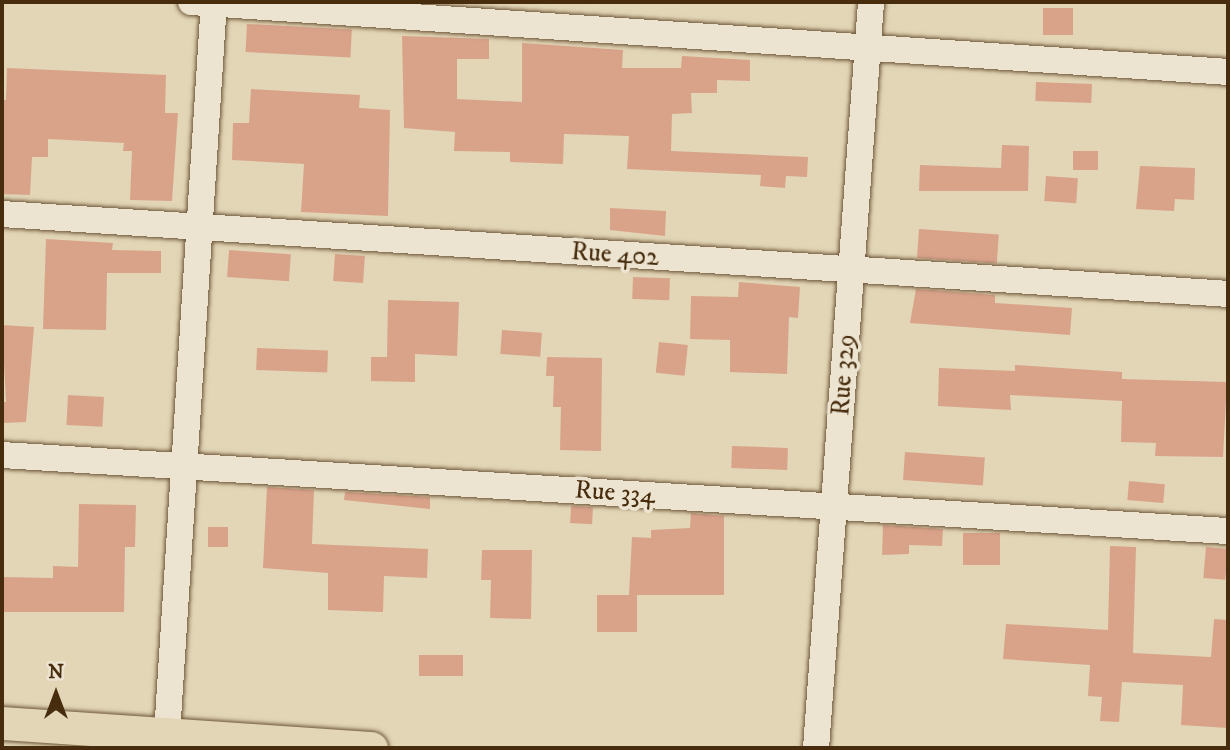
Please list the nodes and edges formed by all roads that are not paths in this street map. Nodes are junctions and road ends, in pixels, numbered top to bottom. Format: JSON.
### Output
{"nodes":[{"id":1,"x":206,"y":2,"type":"edge"},
{"id":2,"x":872,"y":2,"type":"edge"},
{"id":3,"x":868,"y":48,"type":"junction"},
{"id":4,"x":1228,"y":72,"type":"edge"},
{"id":5,"x":2,"y":214,"type":"edge"},
{"id":6,"x":199,"y":224,"type":"junction"},
{"id":7,"x":851,"y":272,"type":"junction"},
{"id":8,"x":1228,"y":295,"type":"edge"},
{"id":9,"x":2,"y":455,"type":"edge"},
{"id":10,"x":184,"y":467,"type":"junction"},
{"id":11,"x":834,"y":507,"type":"junction"},
{"id":12,"x":1228,"y":531,"type":"edge"},
{"id":13,"x":2,"y":723,"type":"edge"},
{"id":14,"x":166,"y":733,"type":"junction"},
{"id":15,"x":371,"y":748,"type":"edge"},
{"id":16,"x":816,"y":748,"type":"edge"}],
"edges":[{"from":1,"to":3,"type":"street"},
{"from":1,"to":6,"type":"street"},
{"from":2,"to":3,"type":"street","name":"Rue 329"},
{"from":3,"to":4,"type":"street"},
{"from":3,"to":7,"type":"street","name":"Rue 329"},
{"from":5,"to":6,"type":"street","name":"Rue 402"},
{"from":6,"to":7,"type":"street","name":"Rue 402"},
{"from":6,"to":10,"type":"street"},
{"from":7,"to":8,"type":"street","name":"Rue 402"},
{"from":7,"to":11,"type":"street","name":"Rue 329"},
{"from":9,"to":10,"type":"street","name":"Rue 334"},
{"from":10,"to":11,"type":"street","name":"Rue 334"},
{"from":10,"to":14,"type":"street"},
{"from":11,"to":12,"type":"street","name":"Rue 334"},
{"from":11,"to":16,"type":"street","name":"Rue 329"},
{"from":13,"to":14,"type":"main road"},
{"from":14,"to":15,"type":"main road"}]}
